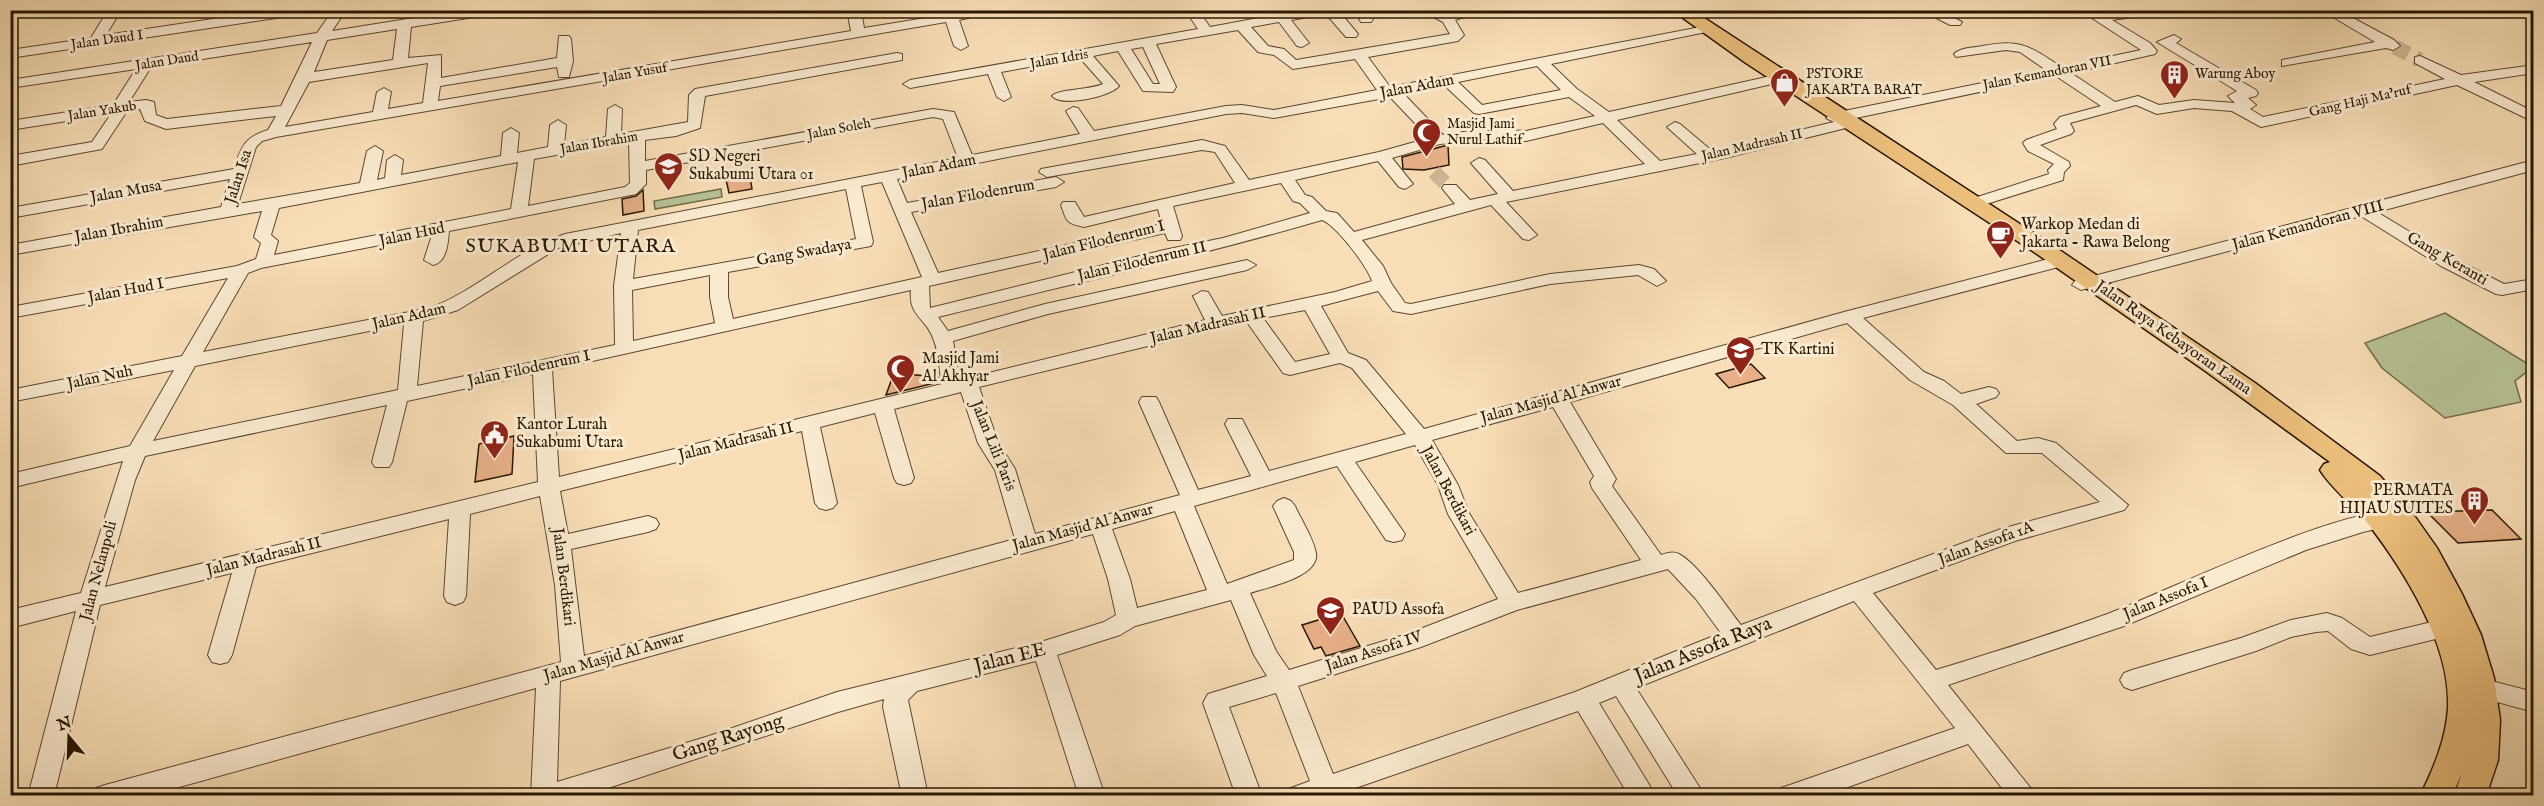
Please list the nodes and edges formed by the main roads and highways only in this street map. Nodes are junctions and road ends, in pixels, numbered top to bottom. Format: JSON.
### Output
{"nodes":[{"id":1,"x":1667,"y":10,"type":"edge"},
{"id":2,"x":1680,"y":10,"type":"edge"},
{"id":3,"x":1701,"y":30,"type":"junction"},
{"id":4,"x":1839,"y":121,"type":"junction"},
{"id":5,"x":2198,"y":361,"type":"junction"},
{"id":6,"x":2471,"y":686,"type":"junction"},
{"id":7,"x":2436,"y":795,"type":"edge"},
{"id":8,"x":2470,"y":795,"type":"edge"}],
"edges":[{"from":1,"to":3,"type":"main road","name":"Jalan Raya Kebayoran Lama"},
{"from":2,"to":3,"type":"main road","name":"Jalan Raya Kebayoran Lama"},
{"from":3,"to":4,"type":"main road","name":"Jalan Raya Kebayoran Lama"},
{"from":3,"to":4,"type":"main road","name":"Jalan Raya Kebayoran Lama"},
{"from":4,"to":5,"type":"main road","name":"Jalan Raya Kebayoran Lama"},
{"from":5,"to":6,"type":"main road","name":"Jalan Raya Kebayoran Lama"},
{"from":5,"to":6,"type":"main road","name":"Jalan Raya Kebayoran Lama"},
{"from":6,"to":7,"type":"main road","name":"Jalan Raya Kebayoran Lama"},
{"from":6,"to":8,"type":"main road","name":"Jalan Raya Kebayoran Lama"}]}
